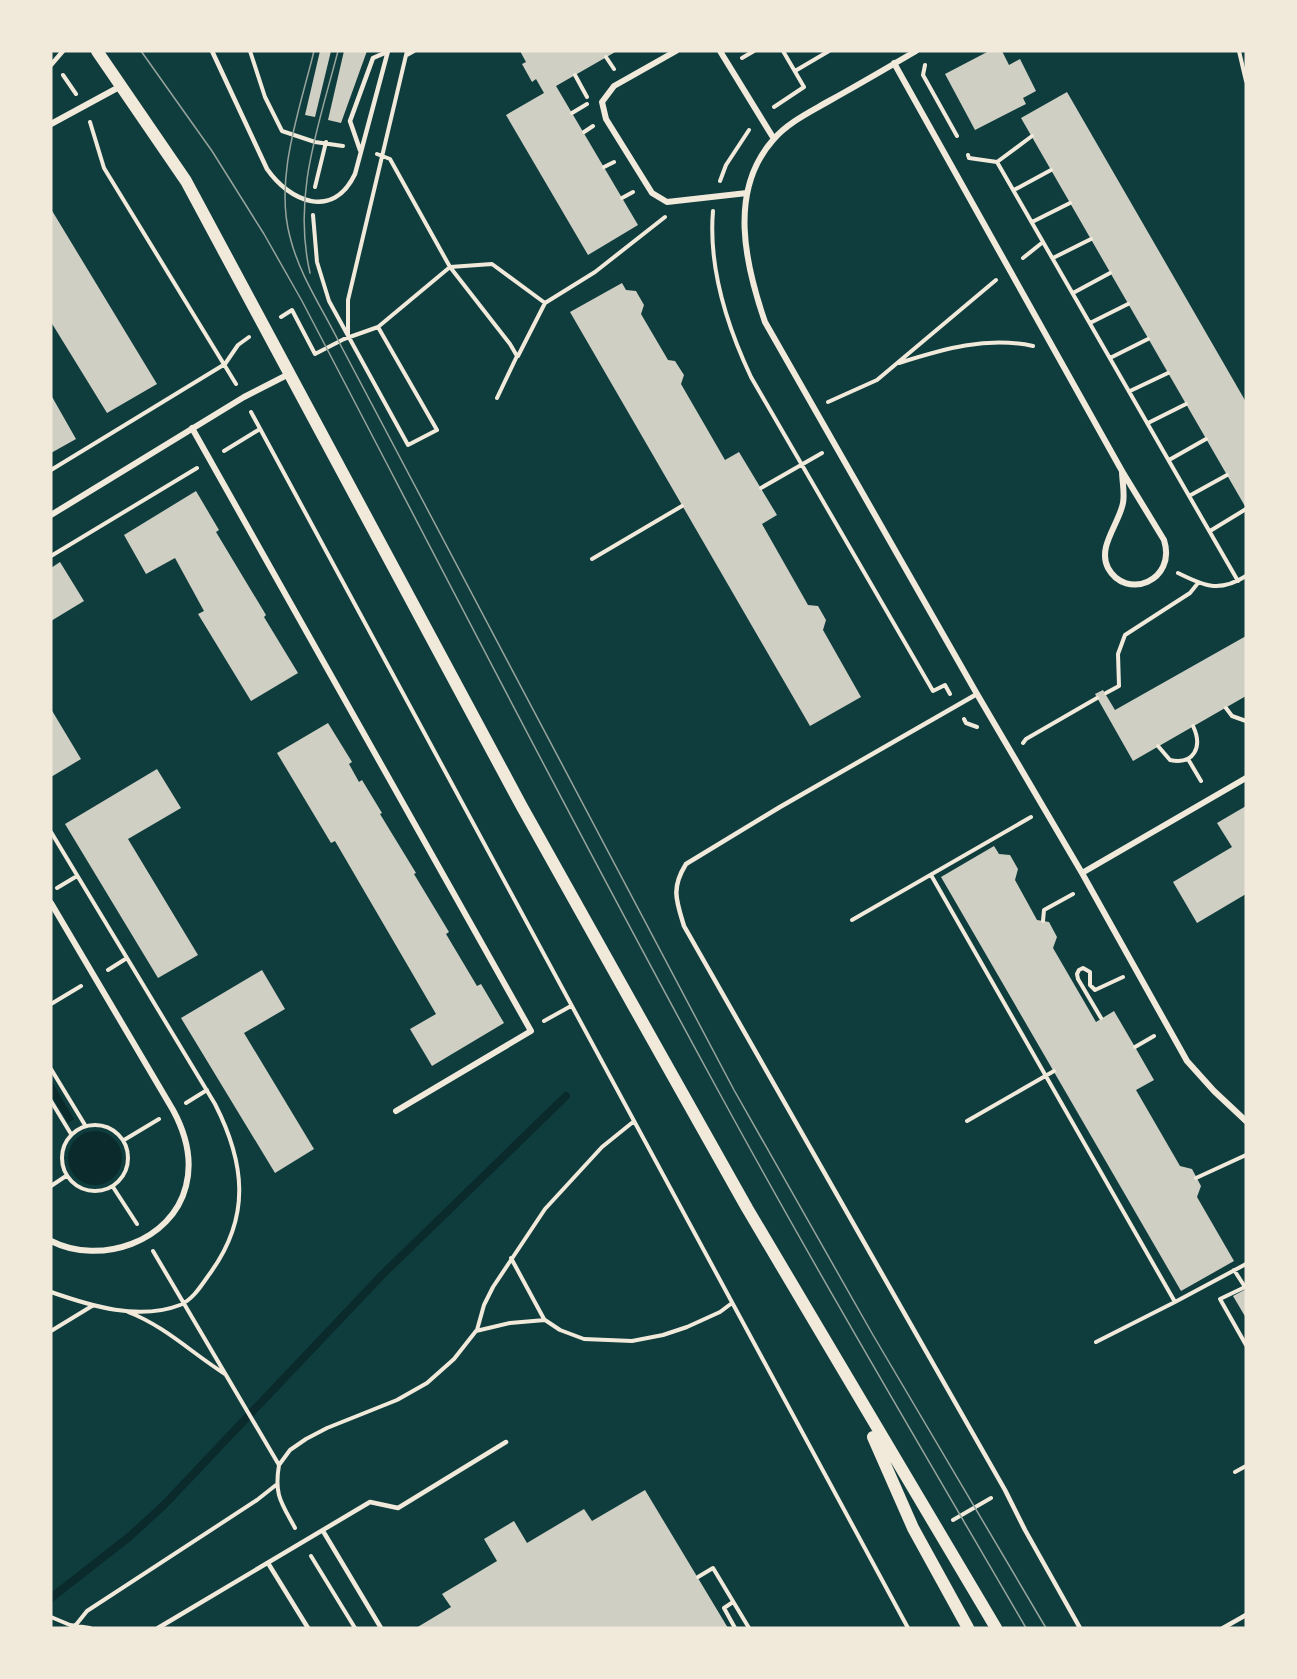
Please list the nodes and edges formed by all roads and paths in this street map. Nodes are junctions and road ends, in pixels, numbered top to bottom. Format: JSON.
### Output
{"nodes":[{"id":1,"x":63,"y":51,"type":"edge"},
{"id":2,"x":97,"y":51,"type":"edge"},
{"id":3,"x":212,"y":51,"type":"edge"},
{"id":4,"x":388,"y":51,"type":"edge"},
{"id":5,"x":414,"y":51,"type":"edge"},
{"id":6,"x":676,"y":51,"type":"edge"},
{"id":7,"x":720,"y":51,"type":"edge"},
{"id":8,"x":783,"y":51,"type":"edge"},
{"id":9,"x":829,"y":51,"type":"edge"},
{"id":10,"x":916,"y":51,"type":"edge"},
{"id":11,"x":1239,"y":51,"type":"edge"},
{"id":12,"x":407,"y":53,"type":"edge"},
{"id":13,"x":894,"y":63,"type":"junction"},
{"id":14,"x":53,"y":64,"type":"edge"},
{"id":15,"x":925,"y":64,"type":"dead end"},
{"id":16,"x":575,"y":75,"type":"dead end"},
{"id":17,"x":1246,"y":81,"type":"edge"},
{"id":18,"x":121,"y":86,"type":"junction"},
{"id":19,"x":590,"y":103,"type":"dead end"},
{"id":20,"x":83,"y":106,"type":"junction"},
{"id":21,"x":51,"y":124,"type":"edge"},
{"id":22,"x":1032,"y":136,"type":"dead end"},
{"id":23,"x":958,"y":137,"type":"dead end"},
{"id":24,"x":774,"y":139,"type":"junction"},
{"id":25,"x":326,"y":142,"type":"dead end"},
{"id":26,"x":963,"y":148,"type":"dead end"},
{"id":27,"x":360,"y":150,"type":"junction"},
{"id":28,"x":998,"y":162,"type":"junction"},
{"id":29,"x":1051,"y":170,"type":"dead end"},
{"id":30,"x":1014,"y":190,"type":"junction"},
{"id":31,"x":747,"y":193,"type":"junction"},
{"id":32,"x":313,"y":202,"type":"junction"},
{"id":33,"x":684,"y":202,"type":"junction"},
{"id":34,"x":1070,"y":203,"type":"dead end"},
{"id":35,"x":1032,"y":222,"type":"junction"},
{"id":36,"x":1091,"y":239,"type":"dead end"},
{"id":37,"x":1043,"y":242,"type":"junction"},
{"id":38,"x":1053,"y":258,"type":"junction"},
{"id":39,"x":450,"y":267,"type":"junction"},
{"id":40,"x":1009,"y":269,"type":"junction"},
{"id":41,"x":1110,"y":273,"type":"dead end"},
{"id":42,"x":1073,"y":293,"type":"junction"},
{"id":43,"x":545,"y":303,"type":"junction"},
{"id":44,"x":1128,"y":304,"type":"dead end"},
{"id":45,"x":1090,"y":323,"type":"junction"},
{"id":46,"x":378,"y":327,"type":"junction"},
{"id":47,"x":348,"y":337,"type":"junction"},
{"id":48,"x":1148,"y":339,"type":"dead end"},
{"id":49,"x":1055,"y":351,"type":"junction"},
{"id":50,"x":315,"y":354,"type":"dead end"},
{"id":51,"x":518,"y":356,"type":"junction"},
{"id":52,"x":1110,"y":358,"type":"junction"},
{"id":53,"x":225,"y":364,"type":"junction"},
{"id":54,"x":896,"y":364,"type":"junction"},
{"id":55,"x":1168,"y":373,"type":"dead end"},
{"id":56,"x":289,"y":374,"type":"junction"},
{"id":57,"x":1130,"y":392,"type":"junction"},
{"id":58,"x":244,"y":397,"type":"junction"},
{"id":59,"x":497,"y":398,"type":"dead end"},
{"id":60,"x":1186,"y":404,"type":"dead end"},
{"id":61,"x":814,"y":408,"type":"junction"},
{"id":62,"x":1148,"y":423,"type":"junction"},
{"id":63,"x":192,"y":428,"type":"junction"},
{"id":64,"x":260,"y":429,"type":"junction"},
{"id":65,"x":1206,"y":439,"type":"dead end"},
{"id":66,"x":836,"y":446,"type":"junction"},
{"id":67,"x":210,"y":460,"type":"junction"},
{"id":68,"x":1169,"y":460,"type":"junction"},
{"id":69,"x":803,"y":464,"type":"junction"},
{"id":70,"x":51,"y":470,"type":"edge"},
{"id":71,"x":1122,"y":471,"type":"junction"},
{"id":72,"x":1227,"y":476,"type":"dead end"},
{"id":73,"x":761,"y":488,"type":"dead end"},
{"id":74,"x":1190,"y":496,"type":"junction"},
{"id":75,"x":682,"y":506,"type":"dead end"},
{"id":76,"x":1246,"y":509,"type":"edge"},
{"id":77,"x":51,"y":515,"type":"edge"},
{"id":78,"x":1210,"y":531,"type":"junction"},
{"id":79,"x":51,"y":556,"type":"edge"},
{"id":80,"x":592,"y":559,"type":"dead end"},
{"id":81,"x":1165,"y":565,"type":"junction"},
{"id":82,"x":1246,"y":576,"type":"edge"},
{"id":83,"x":1239,"y":581,"type":"junction"},
{"id":84,"x":1198,"y":583,"type":"junction"},
{"id":85,"x":1106,"y":693,"type":"dead end"},
{"id":86,"x":977,"y":694,"type":"junction"},
{"id":87,"x":1097,"y":698,"type":"dead end"},
{"id":88,"x":957,"y":706,"type":"junction"},
{"id":89,"x":1226,"y":708,"type":"dead end"},
{"id":90,"x":1246,"y":721,"type":"edge"},
{"id":91,"x":1192,"y":726,"type":"dead end"},
{"id":92,"x":982,"y":735,"type":"dead end"},
{"id":93,"x":1158,"y":746,"type":"dead end"},
{"id":94,"x":1013,"y":755,"type":"junction"},
{"id":95,"x":1188,"y":759,"type":"junction"},
{"id":96,"x":1246,"y":778,"type":"edge"},
{"id":97,"x":1201,"y":781,"type":"dead end"},
{"id":98,"x":1045,"y":808,"type":"junction"},
{"id":99,"x":1082,"y":873,"type":"junction"},
{"id":100,"x":930,"y":875,"type":"junction"},
{"id":101,"x":77,"y":876,"type":"dead end"},
{"id":102,"x":51,"y":892,"type":"edge"},
{"id":103,"x":1073,"y":894,"type":"dead end"},
{"id":104,"x":51,"y":903,"type":"edge"},
{"id":105,"x":852,"y":920,"type":"dead end"},
{"id":106,"x":1043,"y":921,"type":"dead end"},
{"id":107,"x":1136,"y":970,"type":"junction"},
{"id":108,"x":571,"y":1006,"type":"junction"},
{"id":109,"x":1101,"y":1018,"type":"dead end"},
{"id":110,"x":530,"y":1029,"type":"junction"},
{"id":111,"x":1145,"y":1041,"type":"dead end"},
{"id":112,"x":1135,"y":1047,"type":"dead end"},
{"id":113,"x":51,"y":1069,"type":"edge"},
{"id":114,"x":1054,"y":1071,"type":"dead end"},
{"id":115,"x":1046,"y":1075,"type":"junction"},
{"id":116,"x":51,"y":1101,"type":"edge"},
{"id":117,"x":396,"y":1111,"type":"dead end"},
{"id":118,"x":967,"y":1121,"type":"dead end"},
{"id":119,"x":1246,"y":1121,"type":"edge"},
{"id":120,"x":633,"y":1122,"type":"junction"},
{"id":121,"x":85,"y":1125,"type":"junction"},
{"id":122,"x":71,"y":1134,"type":"junction"},
{"id":123,"x":1246,"y":1155,"type":"edge"},
{"id":124,"x":66,"y":1176,"type":"junction"},
{"id":125,"x":1196,"y":1178,"type":"dead end"},
{"id":126,"x":51,"y":1186,"type":"edge"},
{"id":127,"x":113,"y":1187,"type":"junction"},
{"id":128,"x":145,"y":1238,"type":"junction"},
{"id":129,"x":51,"y":1241,"type":"edge"},
{"id":130,"x":511,"y":1258,"type":"junction"},
{"id":131,"x":1246,"y":1264,"type":"edge"},
{"id":132,"x":1234,"y":1270,"type":"junction"},
{"id":133,"x":1174,"y":1302,"type":"junction"},
{"id":134,"x":732,"y":1303,"type":"junction"},
{"id":135,"x":93,"y":1305,"type":"dead end"},
{"id":136,"x":125,"y":1311,"type":"dead end"},
{"id":137,"x":545,"y":1320,"type":"junction"},
{"id":138,"x":51,"y":1331,"type":"edge"},
{"id":139,"x":476,"y":1331,"type":"junction"},
{"id":140,"x":1096,"y":1342,"type":"dead end"},
{"id":141,"x":1246,"y":1345,"type":"edge"},
{"id":142,"x":227,"y":1376,"type":"junction"},
{"id":143,"x":854,"y":1392,"type":"junction"},
{"id":144,"x":506,"y":1442,"type":"dead end"},
{"id":145,"x":279,"y":1465,"type":"junction"},
{"id":146,"x":1246,"y":1466,"type":"edge"},
{"id":147,"x":1235,"y":1472,"type":"dead end"},
{"id":148,"x":276,"y":1485,"type":"junction"},
{"id":149,"x":1005,"y":1491,"type":"junction"},
{"id":150,"x":955,"y":1526,"type":"dead end"},
{"id":151,"x":322,"y":1531,"type":"junction"},
{"id":152,"x":303,"y":1542,"type":"junction"},
{"id":153,"x":268,"y":1563,"type":"junction"},
{"id":154,"x":698,"y":1577,"type":"dead end"},
{"id":155,"x":734,"y":1602,"type":"junction"},
{"id":156,"x":1246,"y":1615,"type":"edge"},
{"id":157,"x":51,"y":1617,"type":"edge"},
{"id":158,"x":75,"y":1626,"type":"junction"},
{"id":159,"x":90,"y":1628,"type":"edge"},
{"id":160,"x":158,"y":1628,"type":"edge"},
{"id":161,"x":308,"y":1628,"type":"edge"},
{"id":162,"x":355,"y":1628,"type":"edge"},
{"id":163,"x":381,"y":1628,"type":"edge"},
{"id":164,"x":735,"y":1628,"type":"edge"},
{"id":165,"x":749,"y":1628,"type":"edge"},
{"id":166,"x":908,"y":1628,"type":"edge"},
{"id":167,"x":968,"y":1628,"type":"edge"},
{"id":168,"x":996,"y":1628,"type":"edge"},
{"id":169,"x":1080,"y":1628,"type":"edge"},
{"id":170,"x":1223,"y":1628,"type":"edge"}],
"edges":[{"from":1,"to":14,"type":"lane"},
{"from":2,"to":18,"type":"main road"},
{"from":3,"to":32,"type":"lane"},
{"from":4,"to":27,"type":"lane"},
{"from":4,"to":27,"type":"lane"},
{"from":5,"to":12,"type":"path"},
{"from":6,"to":33,"type":"street"},
{"from":7,"to":24,"type":"street"},
{"from":8,"to":9,"type":"path"},
{"from":10,"to":13,"type":"street"},
{"from":11,"to":17,"type":"path"},
{"from":12,"to":47,"type":"path"},
{"from":13,"to":24,"type":"street"},
{"from":13,"to":40,"type":"street"},
{"from":14,"to":20,"type":"path"},
{"from":15,"to":23,"type":"path"},
{"from":16,"to":19,"type":"path"},
{"from":18,"to":20,"type":"street"},
{"from":18,"to":56,"type":"main road"},
{"from":20,"to":21,"type":"street"},
{"from":20,"to":53,"type":"path"},
{"from":22,"to":28,"type":"path"},
{"from":24,"to":31,"type":"street"},
{"from":25,"to":32,"type":"path"},
{"from":26,"to":28,"type":"path"},
{"from":27,"to":32,"type":"lane"},
{"from":28,"to":30,"type":"path"},
{"from":29,"to":30,"type":"path"},
{"from":30,"to":35,"type":"path"},
{"from":31,"to":33,"type":"street"},
{"from":31,"to":61,"type":"street"},
{"from":32,"to":47,"type":"path"},
{"from":33,"to":43,"type":"path"},
{"from":34,"to":35,"type":"path"},
{"from":35,"to":37,"type":"path"},
{"from":36,"to":38,"type":"path"},
{"from":37,"to":38,"type":"path"},
{"from":37,"to":40,"type":"path"},
{"from":38,"to":42,"type":"path"},
{"from":39,"to":43,"type":"path"},
{"from":39,"to":46,"type":"path"},
{"from":39,"to":51,"type":"path"},
{"from":40,"to":49,"type":"street"},
{"from":40,"to":54,"type":"path"},
{"from":41,"to":42,"type":"path"},
{"from":42,"to":45,"type":"path"},
{"from":43,"to":51,"type":"path"},
{"from":44,"to":45,"type":"path"},
{"from":45,"to":52,"type":"path"},
{"from":46,"to":47,"type":"path"},
{"from":46,"to":47,"type":"path"},
{"from":47,"to":50,"type":"path"},
{"from":48,"to":52,"type":"path"},
{"from":49,"to":54,"type":"path"},
{"from":49,"to":71,"type":"street"},
{"from":51,"to":59,"type":"path"},
{"from":52,"to":57,"type":"path"},
{"from":53,"to":58,"type":"path"},
{"from":53,"to":70,"type":"path"},
{"from":54,"to":61,"type":"path"},
{"from":55,"to":57,"type":"path"},
{"from":56,"to":58,"type":"street"},
{"from":56,"to":143,"type":"main road"},
{"from":57,"to":62,"type":"path"},
{"from":58,"to":63,"type":"street"},
{"from":58,"to":64,"type":"path"},
{"from":60,"to":62,"type":"path"},
{"from":61,"to":66,"type":"street"},
{"from":62,"to":68,"type":"path"},
{"from":63,"to":67,"type":"street"},
{"from":63,"to":77,"type":"street"},
{"from":64,"to":67,"type":"path"},
{"from":64,"to":108,"type":"path"},
{"from":65,"to":68,"type":"path"},
{"from":66,"to":69,"type":"path"},
{"from":66,"to":86,"type":"street"},
{"from":67,"to":79,"type":"path"},
{"from":67,"to":110,"type":"street"},
{"from":68,"to":74,"type":"path"},
{"from":69,"to":73,"type":"path"},
{"from":69,"to":88,"type":"path"},
{"from":71,"to":81,"type":"street"},
{"from":71,"to":81,"type":"street"},
{"from":72,"to":74,"type":"path"},
{"from":74,"to":78,"type":"path"},
{"from":75,"to":80,"type":"path"},
{"from":76,"to":78,"type":"path"},
{"from":78,"to":83,"type":"path"},
{"from":81,"to":84,"type":"path"},
{"from":82,"to":83,"type":"path"},
{"from":83,"to":84,"type":"path"},
{"from":84,"to":85,"type":"path"},
{"from":86,"to":88,"type":"lane"},
{"from":86,"to":94,"type":"street"},
{"from":87,"to":94,"type":"path"},
{"from":88,"to":92,"type":"path"},
{"from":88,"to":149,"type":"lane"},
{"from":89,"to":90,"type":"path"},
{"from":91,"to":95,"type":"path"},
{"from":93,"to":95,"type":"path"},
{"from":94,"to":98,"type":"street"},
{"from":95,"to":97,"type":"path"},
{"from":96,"to":99,"type":"street"},
{"from":98,"to":99,"type":"street"},
{"from":98,"to":100,"type":"path"},
{"from":99,"to":107,"type":"street"},
{"from":100,"to":105,"type":"path"},
{"from":100,"to":115,"type":"path"},
{"from":101,"to":102,"type":"path"},
{"from":103,"to":106,"type":"path"},
{"from":104,"to":128,"type":"street"},
{"from":107,"to":109,"type":"path"},
{"from":107,"to":119,"type":"street"},
{"from":108,"to":110,"type":"path"},
{"from":108,"to":120,"type":"path"},
{"from":110,"to":117,"type":"street"},
{"from":111,"to":112,"type":"path"},
{"from":113,"to":121,"type":"path"},
{"from":114,"to":115,"type":"path"},
{"from":115,"to":118,"type":"path"},
{"from":115,"to":133,"type":"path"},
{"from":116,"to":122,"type":"path"},
{"from":120,"to":130,"type":"path"},
{"from":120,"to":134,"type":"path"},
{"from":121,"to":122,"type":"path"},
{"from":121,"to":127,"type":"path"},
{"from":122,"to":124,"type":"path"},
{"from":123,"to":125,"type":"path"},
{"from":124,"to":126,"type":"path"},
{"from":124,"to":127,"type":"path"},
{"from":127,"to":128,"type":"path"},
{"from":128,"to":129,"type":"street"},
{"from":128,"to":142,"type":"path"},
{"from":130,"to":137,"type":"path"},
{"from":130,"to":139,"type":"path"},
{"from":131,"to":132,"type":"path"},
{"from":132,"to":133,"type":"path"},
{"from":132,"to":141,"type":"path"},
{"from":133,"to":140,"type":"path"},
{"from":134,"to":137,"type":"path"},
{"from":134,"to":166,"type":"path"},
{"from":135,"to":138,"type":"path"},
{"from":136,"to":142,"type":"path"},
{"from":137,"to":139,"type":"path"},
{"from":139,"to":145,"type":"path"},
{"from":142,"to":145,"type":"path"},
{"from":143,"to":167,"type":"main road"},
{"from":143,"to":168,"type":"main road"},
{"from":144,"to":151,"type":"lane"},
{"from":145,"to":148,"type":"path"},
{"from":146,"to":147,"type":"path"},
{"from":148,"to":152,"type":"path"},
{"from":148,"to":158,"type":"path"},
{"from":149,"to":150,"type":"path"},
{"from":149,"to":169,"type":"lane"},
{"from":151,"to":152,"type":"lane"},
{"from":151,"to":163,"type":"lane"},
{"from":152,"to":153,"type":"lane"},
{"from":152,"to":162,"type":"path"},
{"from":153,"to":160,"type":"lane"},
{"from":153,"to":161,"type":"lane"},
{"from":154,"to":155,"type":"path"},
{"from":155,"to":164,"type":"path"},
{"from":155,"to":165,"type":"path"},
{"from":156,"to":170,"type":"lane"},
{"from":157,"to":158,"type":"path"},
{"from":158,"to":159,"type":"path"}]}
